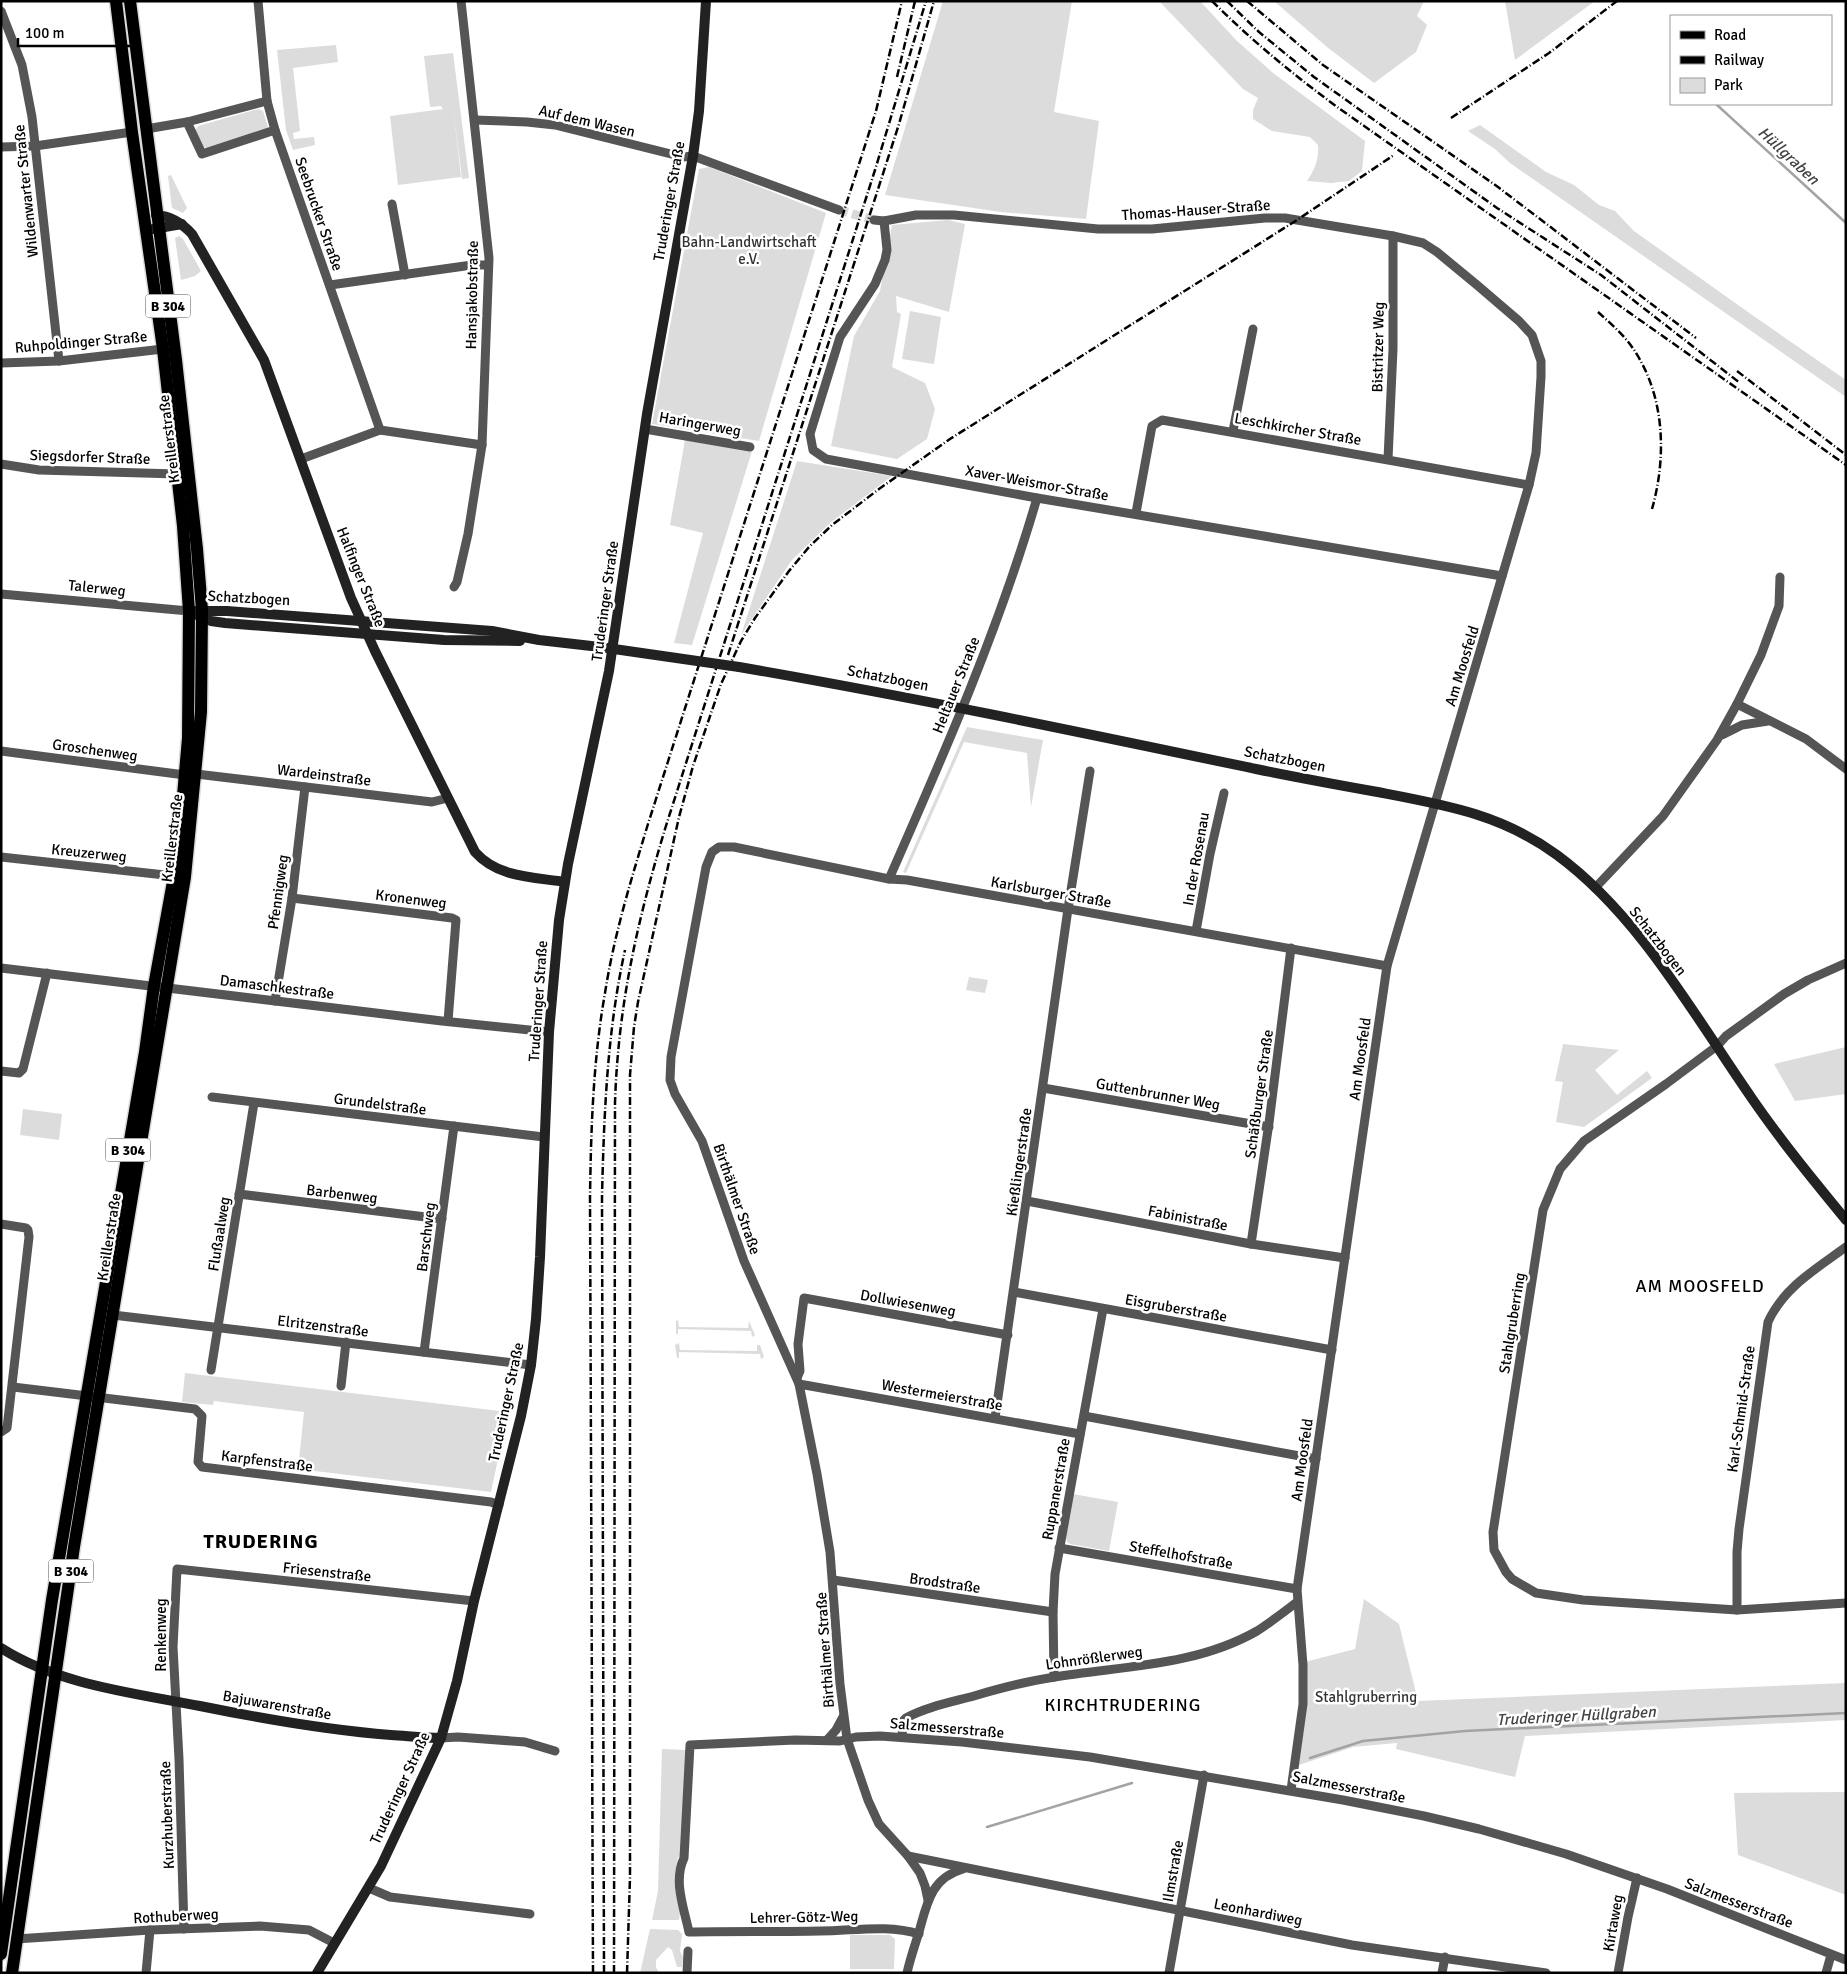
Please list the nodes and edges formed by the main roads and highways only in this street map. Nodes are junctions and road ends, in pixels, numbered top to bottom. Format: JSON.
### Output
{"nodes":[{"id":1,"x":116,"y":1,"type":"edge"},
{"id":2,"x":130,"y":1,"type":"edge"},
{"id":3,"x":152,"y":229,"type":"junction"},
{"id":4,"x":198,"y":613,"type":"junction"},
{"id":5,"x":191,"y":775,"type":"junction"},
{"id":6,"x":93,"y":1396,"type":"junction"},
{"id":7,"x":5,"y":1897,"type":"edge"},
{"id":8,"x":2,"y":1946,"type":"edge"},
{"id":9,"x":12,"y":1973,"type":"edge"}],
"edges":[{"from":1,"to":3,"type":"main road","name":"Kreillerstraße","number":"B 304"},
{"from":2,"to":3,"type":"main road","name":"Kreillerstraße","number":"B 304"},
{"from":3,"to":4,"type":"main road","name":"Kreillerstraße","number":"B 304"},
{"from":3,"to":4,"type":"main road","name":"Kreillerstraße","number":"B 304"},
{"from":4,"to":5,"type":"main road","name":"Kreillerstraße","number":"B 304"},
{"from":5,"to":6,"type":"main road","name":"Kreillerstraße","number":"B 304"},
{"from":5,"to":6,"type":"main road","name":"Kreillerstraße","number":"B 304"},
{"from":6,"to":7,"type":"main road","name":"Kreillerstraße","number":"B 304"},
{"from":6,"to":9,"type":"main road","name":"Kreillerstraße","number":"B 304"},
{"from":7,"to":8,"type":"main road","number":"B 304"}]}
